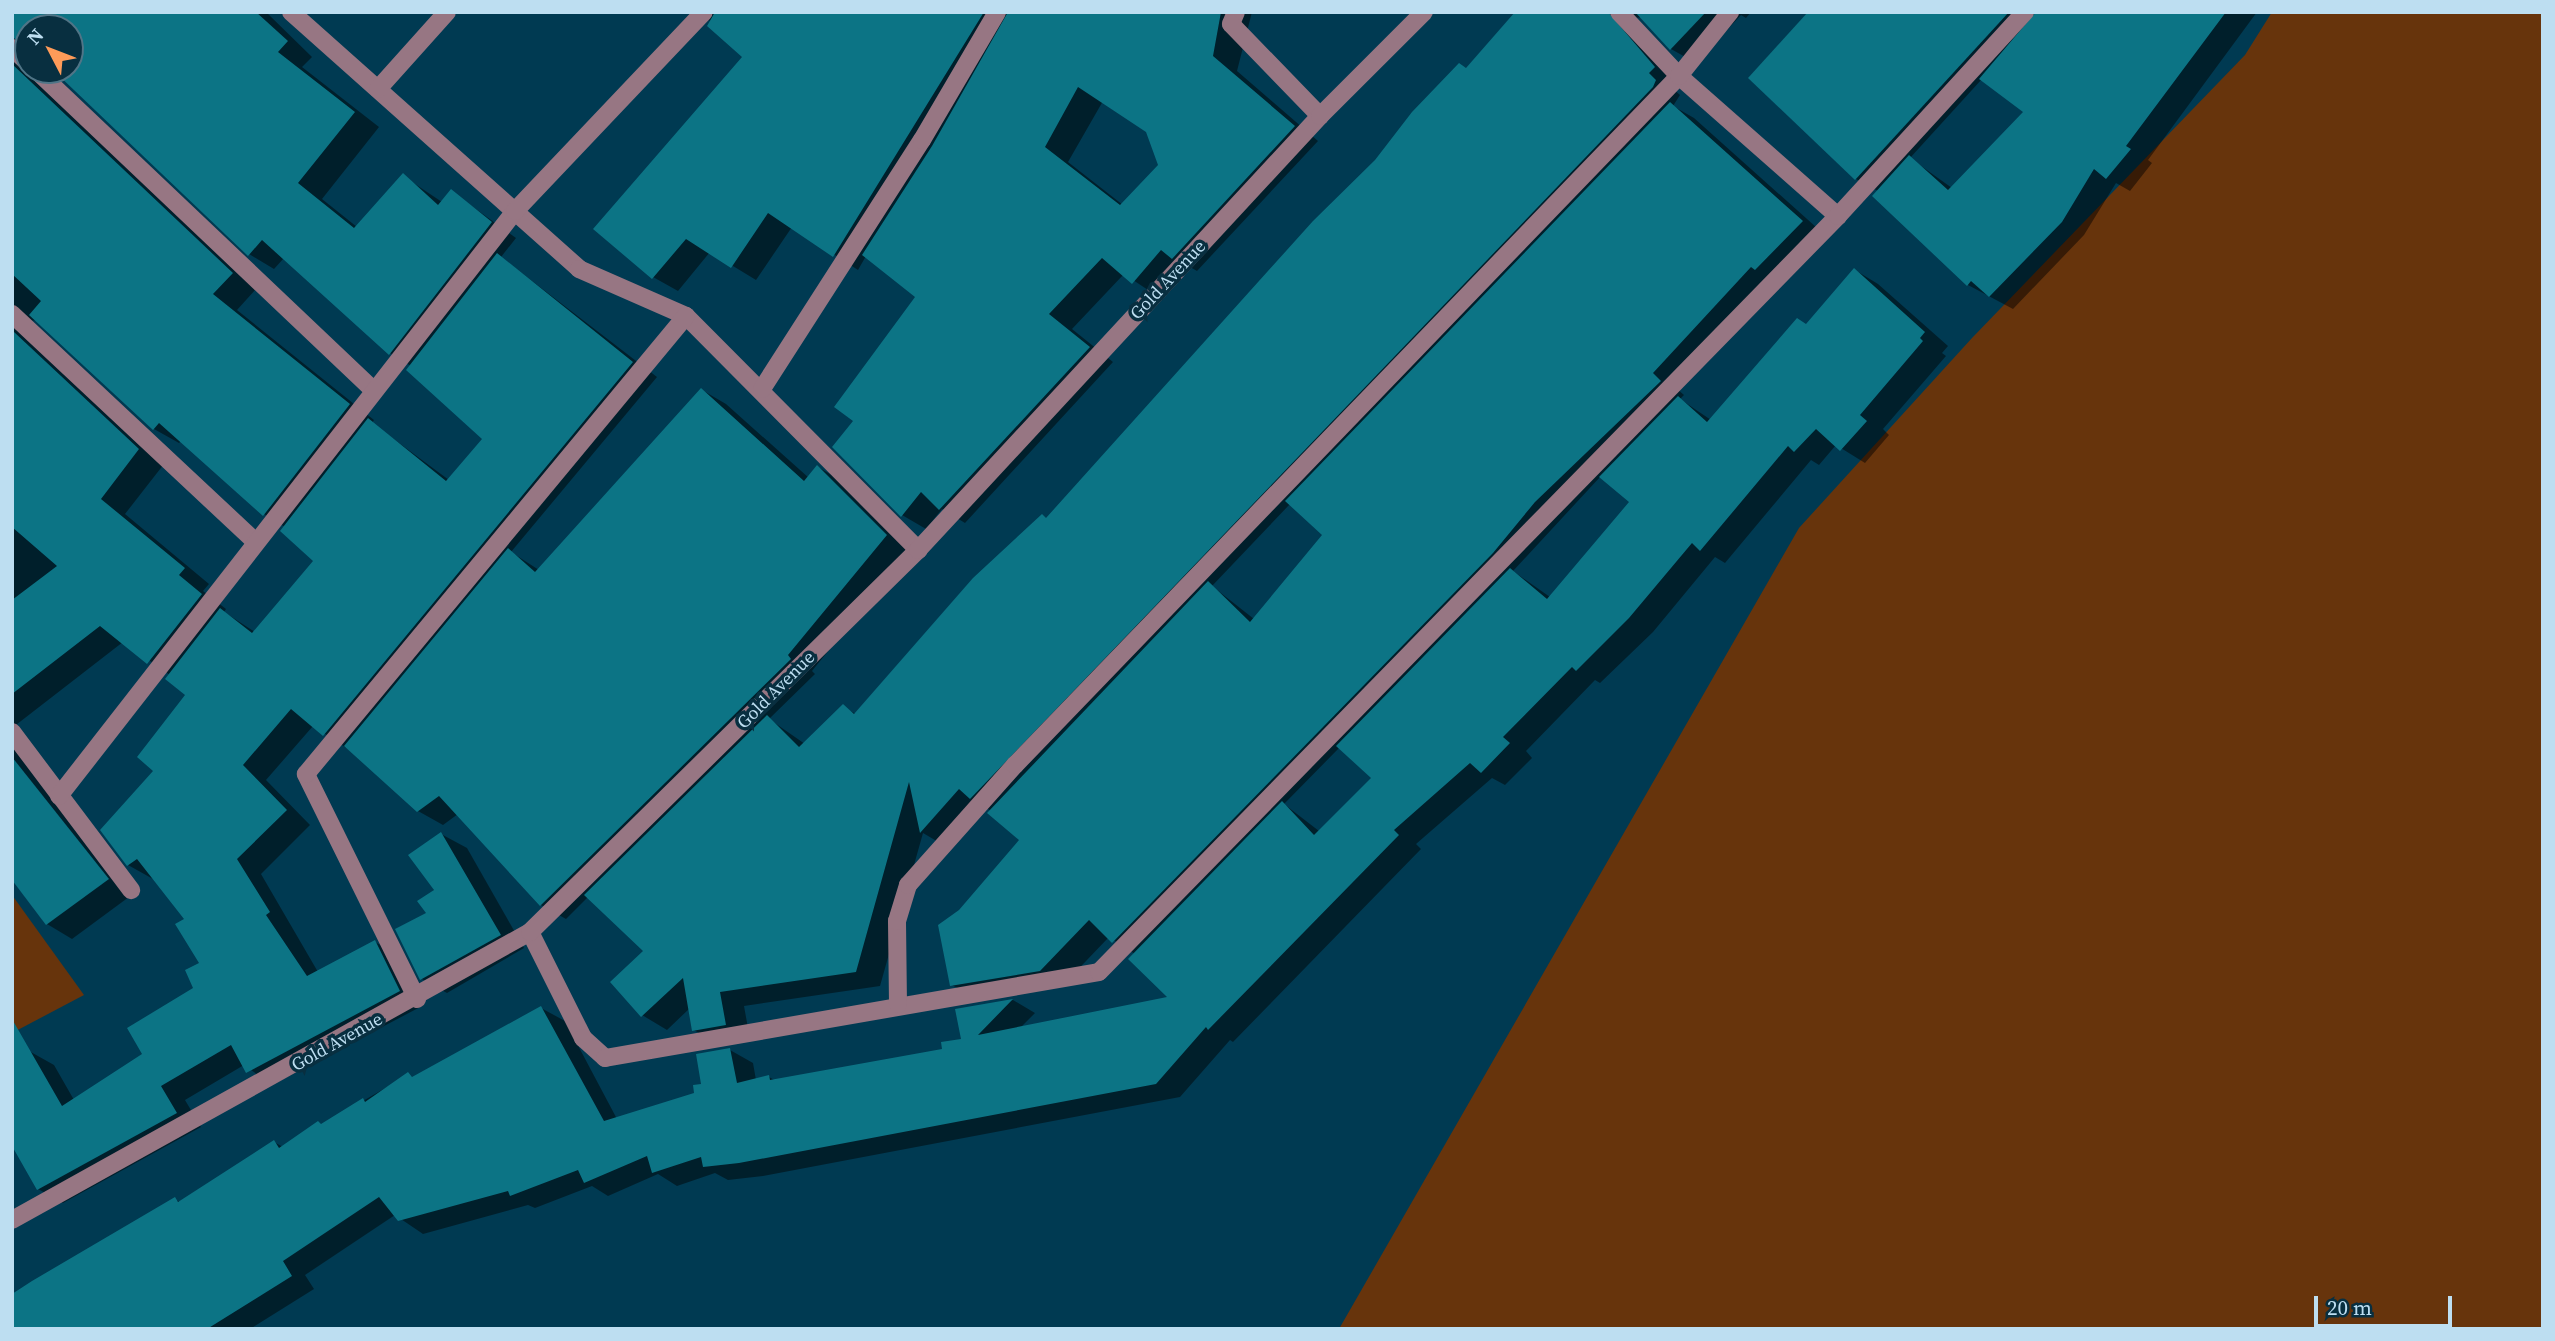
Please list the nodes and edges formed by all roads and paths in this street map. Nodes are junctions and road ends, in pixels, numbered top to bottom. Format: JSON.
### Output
{"nodes":[{"id":1,"x":291,"y":12,"type":"edge"},
{"id":2,"x":447,"y":12,"type":"edge"},
{"id":3,"x":704,"y":12,"type":"edge"},
{"id":4,"x":997,"y":12,"type":"edge"},
{"id":5,"x":1236,"y":12,"type":"edge"},
{"id":6,"x":1424,"y":12,"type":"edge"},
{"id":7,"x":1619,"y":12,"type":"edge"},
{"id":8,"x":1730,"y":12,"type":"edge"},
{"id":9,"x":2025,"y":12,"type":"edge"},
{"id":10,"x":1679,"y":76,"type":"junction"},
{"id":11,"x":51,"y":84,"type":"edge"},
{"id":12,"x":378,"y":89,"type":"junction"},
{"id":13,"x":1320,"y":116,"type":"junction"},
{"id":14,"x":514,"y":211,"type":"junction"},
{"id":15,"x":1838,"y":216,"type":"junction"},
{"id":16,"x":12,"y":314,"type":"edge"},
{"id":17,"x":686,"y":316,"type":"junction"},
{"id":18,"x":762,"y":389,"type":"junction"},
{"id":19,"x":373,"y":391,"type":"junction"},
{"id":20,"x":256,"y":542,"type":"junction"},
{"id":21,"x":918,"y":550,"type":"junction"},
{"id":22,"x":12,"y":732,"type":"edge"},
{"id":23,"x":58,"y":796,"type":"junction"},
{"id":24,"x":131,"y":890,"type":"dead end"},
{"id":25,"x":530,"y":932,"type":"junction"},
{"id":26,"x":417,"y":999,"type":"junction"},
{"id":27,"x":898,"y":1004,"type":"junction"},
{"id":28,"x":12,"y":1220,"type":"edge"}],
"edges":[{"from":1,"to":12,"type":"street"},
{"from":2,"to":12,"type":"street"},
{"from":3,"to":14,"type":"street"},
{"from":4,"to":18,"type":"street"},
{"from":5,"to":13,"type":"street"},
{"from":6,"to":13,"type":"street","name":"Gold Avenue"},
{"from":7,"to":10,"type":"street"},
{"from":8,"to":10,"type":"street"},
{"from":9,"to":15,"type":"street"},
{"from":10,"to":15,"type":"street"},
{"from":10,"to":27,"type":"street"},
{"from":11,"to":19,"type":"street"},
{"from":12,"to":14,"type":"street"},
{"from":13,"to":21,"type":"street","name":"Gold Avenue"},
{"from":14,"to":17,"type":"street"},
{"from":14,"to":19,"type":"street"},
{"from":15,"to":27,"type":"street"},
{"from":16,"to":20,"type":"street"},
{"from":17,"to":18,"type":"street"},
{"from":17,"to":26,"type":"street"},
{"from":18,"to":21,"type":"street"},
{"from":19,"to":20,"type":"street"},
{"from":20,"to":23,"type":"street"},
{"from":21,"to":25,"type":"street","name":"Gold Avenue"},
{"from":22,"to":23,"type":"street"},
{"from":23,"to":24,"type":"street"},
{"from":25,"to":26,"type":"street","name":"Gold Avenue"},
{"from":25,"to":27,"type":"street"},
{"from":26,"to":28,"type":"street","name":"Gold Avenue"}]}
